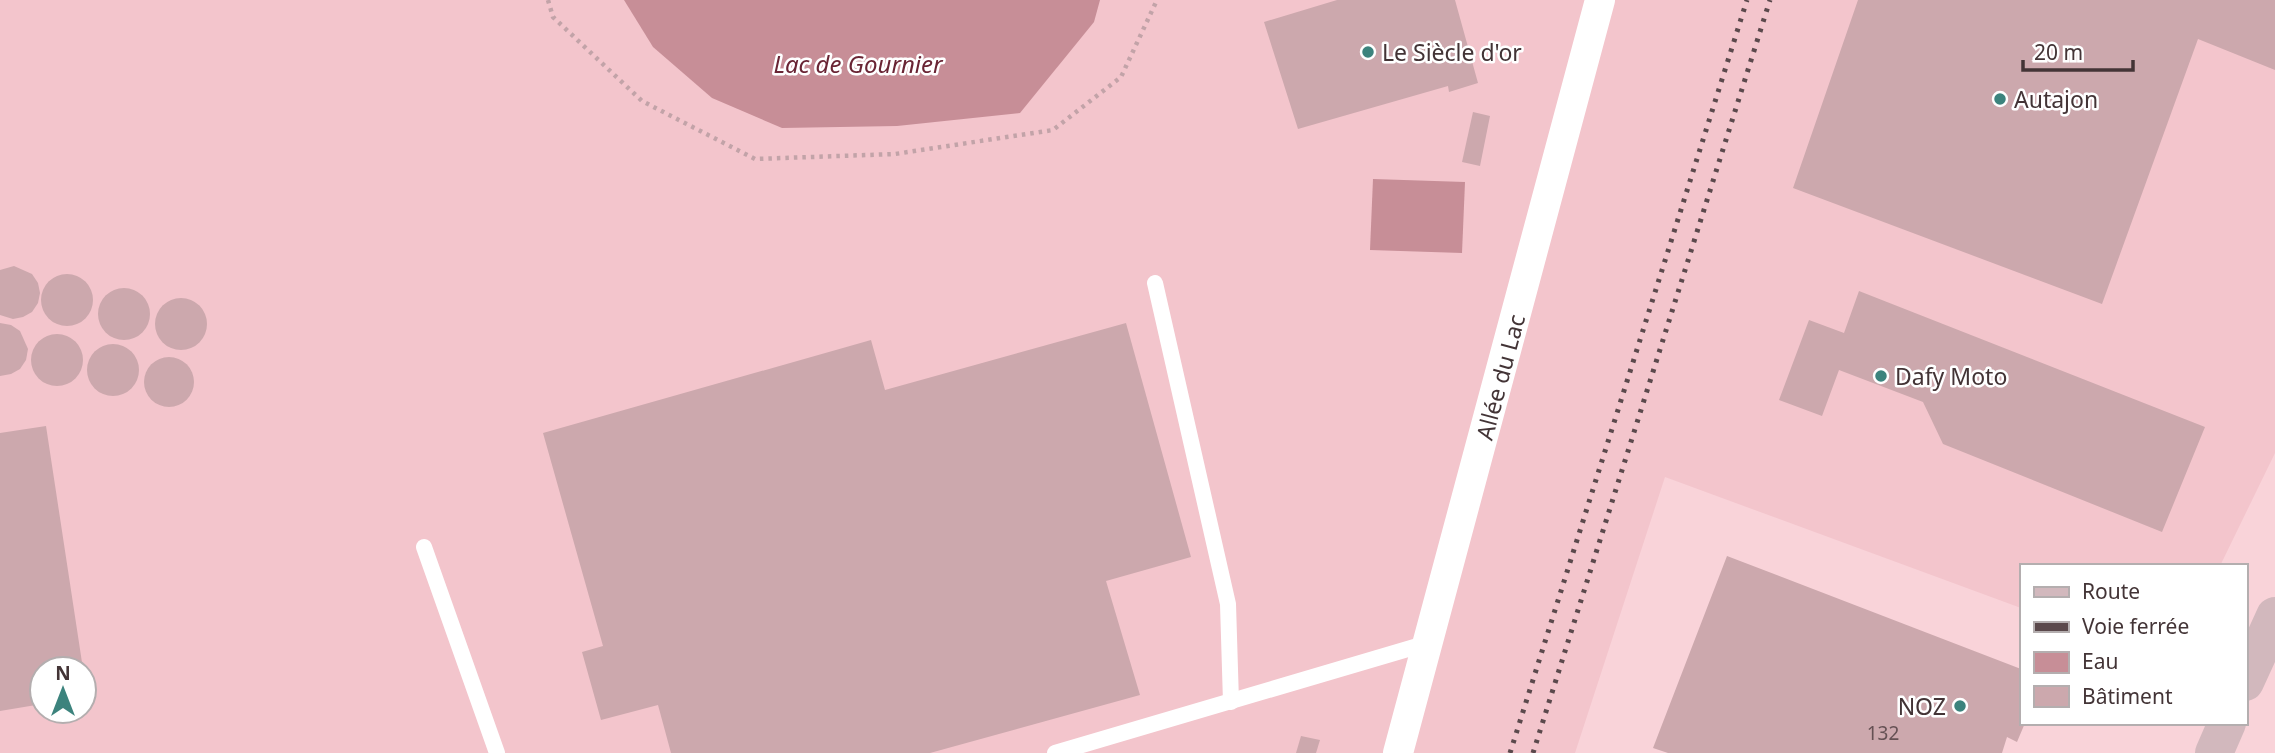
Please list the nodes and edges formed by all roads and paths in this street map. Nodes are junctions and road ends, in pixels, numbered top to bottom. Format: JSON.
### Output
{"nodes":[{"id":1,"x":548,"y":0,"type":"edge"},
{"id":2,"x":1157,"y":0,"type":"edge"},
{"id":3,"x":1600,"y":0,"type":"edge"},
{"id":4,"x":1155,"y":283,"type":"dead end"},
{"id":5,"x":424,"y":547,"type":"dead end"},
{"id":6,"x":2275,"y":616,"type":"edge"},
{"id":7,"x":1428,"y":643,"type":"junction"},
{"id":8,"x":2247,"y":678,"type":"edge"},
{"id":9,"x":1231,"y":702,"type":"junction"},
{"id":10,"x":2226,"y":725,"type":"edge"},
{"id":11,"x":497,"y":753,"type":"edge"},
{"id":12,"x":1055,"y":753,"type":"edge"},
{"id":13,"x":1398,"y":753,"type":"edge"},
{"id":14,"x":2214,"y":753,"type":"edge"}],
"edges":[{"from":1,"to":2,"type":"path"},
{"from":3,"to":7,"type":"street","name":"Allée du Lac"},
{"from":4,"to":9,"type":"lane"},
{"from":5,"to":11,"type":"lane"},
{"from":6,"to":8,"type":"main road"},
{"from":7,"to":9,"type":"lane"},
{"from":7,"to":13,"type":"street","name":"Allée du Lac"},
{"from":9,"to":12,"type":"lane"},
{"from":10,"to":14,"type":"main road"}]}
